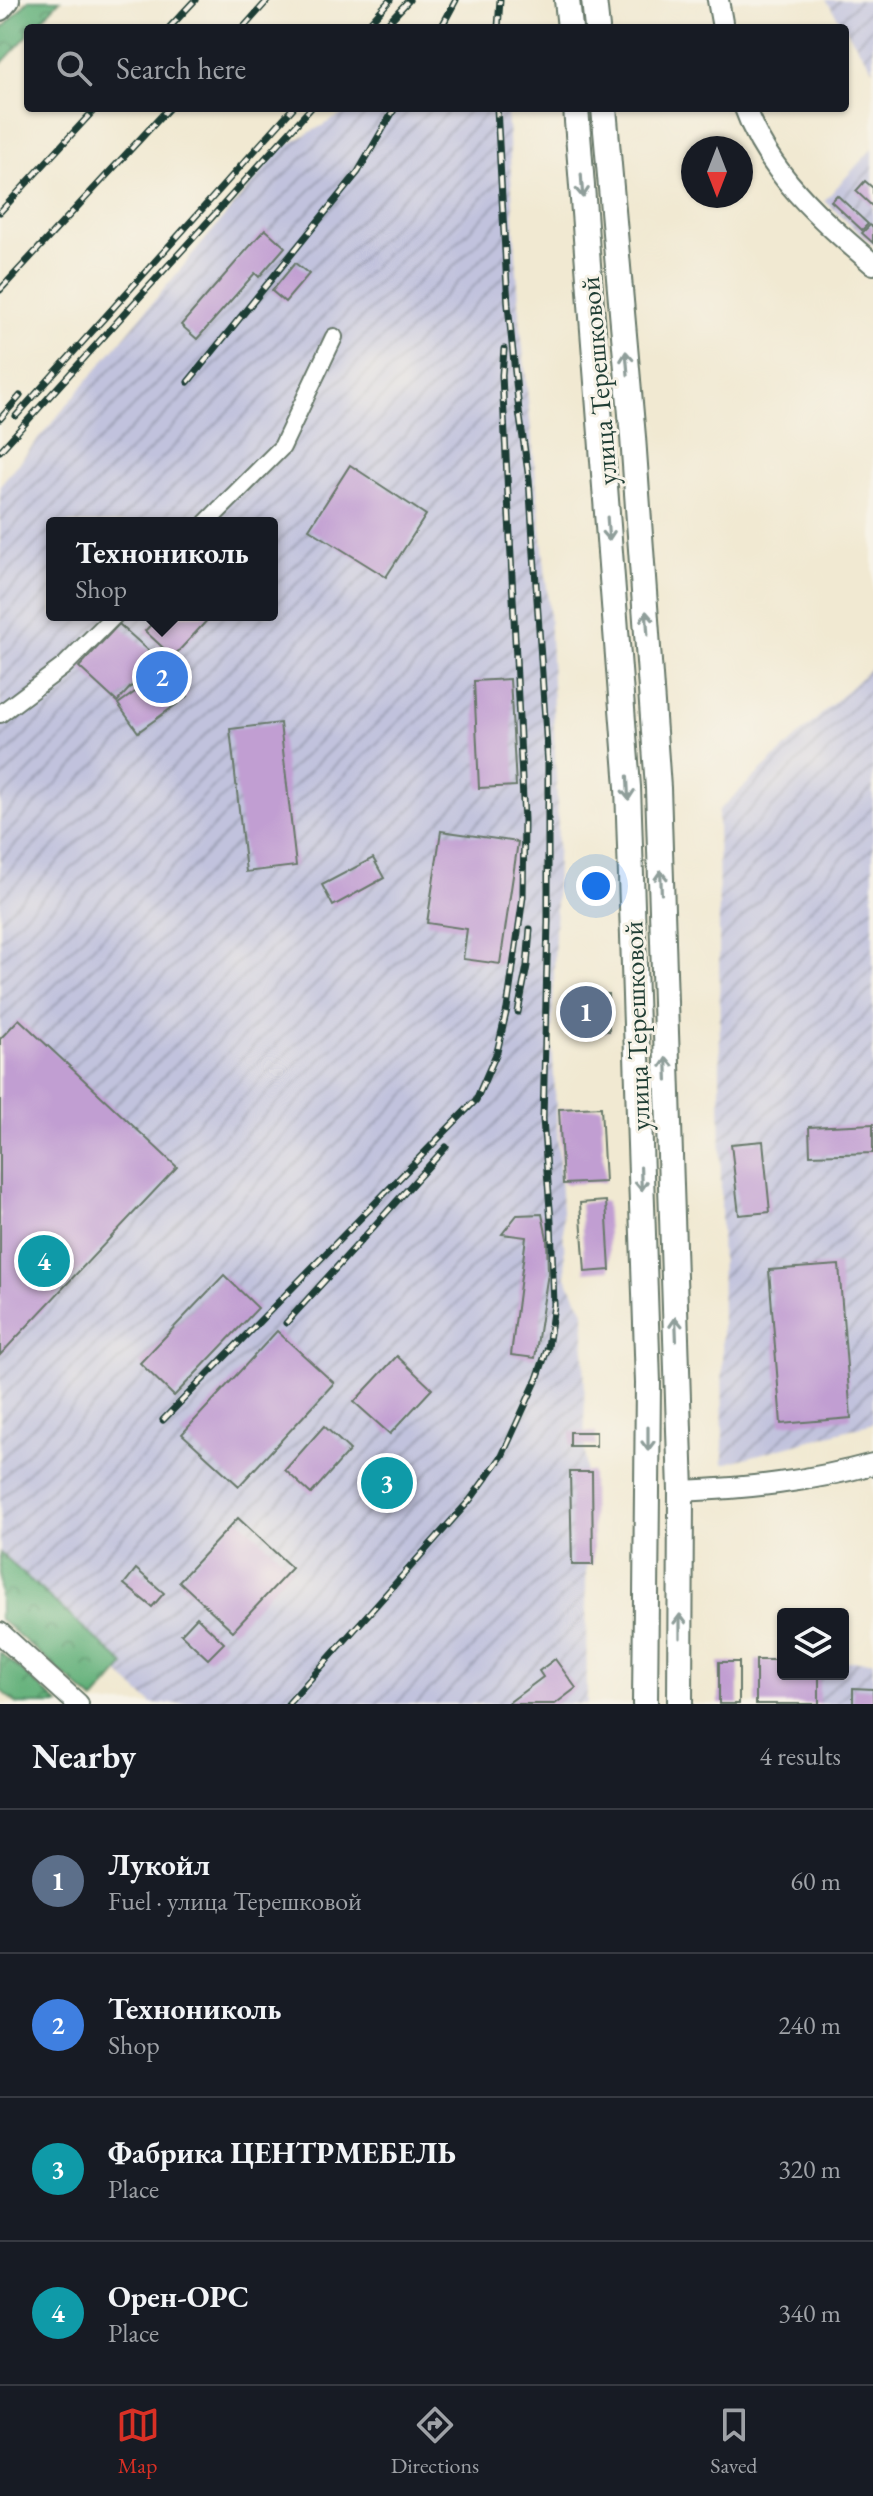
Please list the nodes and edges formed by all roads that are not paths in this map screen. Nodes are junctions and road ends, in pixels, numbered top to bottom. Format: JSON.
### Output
{"nodes":[{"id":1,"x":718,"y":0,"type":"edge"},
{"id":2,"x":722,"y":24,"type":"edge"},
{"id":3,"x":576,"y":112,"type":"edge"},
{"id":4,"x":604,"y":112,"type":"edge"},
{"id":5,"x":747,"y":112,"type":"edge"},
{"id":6,"x":873,"y":264,"type":"edge"},
{"id":7,"x":334,"y":337,"type":"dead end"},
{"id":8,"x":212,"y":517,"type":"edge"},
{"id":9,"x":109,"y":621,"type":"edge"},
{"id":10,"x":0,"y":714,"type":"edge"},
{"id":11,"x":664,"y":960,"type":"junction"},
{"id":12,"x":634,"y":961,"type":"junction"},
{"id":13,"x":873,"y":1464,"type":"edge"},
{"id":14,"x":681,"y":1491,"type":"junction"},
{"id":15,"x":648,"y":1492,"type":"junction"},
{"id":16,"x":0,"y":1633,"type":"edge"},
{"id":17,"x":78,"y":1704,"type":"edge"},
{"id":18,"x":645,"y":1704,"type":"edge"},
{"id":19,"x":680,"y":1704,"type":"edge"}],
"edges":[{"from":1,"to":2,"type":"street"},
{"from":3,"to":12,"type":"main road","name":"улица Терешковой","one_way":true},
{"from":11,"to":4,"type":"main road","name":"улица Терешковой","one_way":true},
{"from":5,"to":6,"type":"street"},
{"from":7,"to":8,"type":"street"},
{"from":9,"to":10,"type":"street"},
{"from":11,"to":12,"type":"main road"},
{"from":14,"to":11,"type":"main road","name":"улица Терешковой","one_way":true},
{"from":12,"to":15,"type":"main road","name":"улица Терешковой","one_way":true},
{"from":13,"to":14,"type":"street"},
{"from":14,"to":15,"type":"main road"},
{"from":19,"to":14,"type":"main road","name":"улица Терешковой","one_way":true},
{"from":15,"to":18,"type":"main road","name":"улица Терешковой"},
{"from":16,"to":17,"type":"street"}]}
